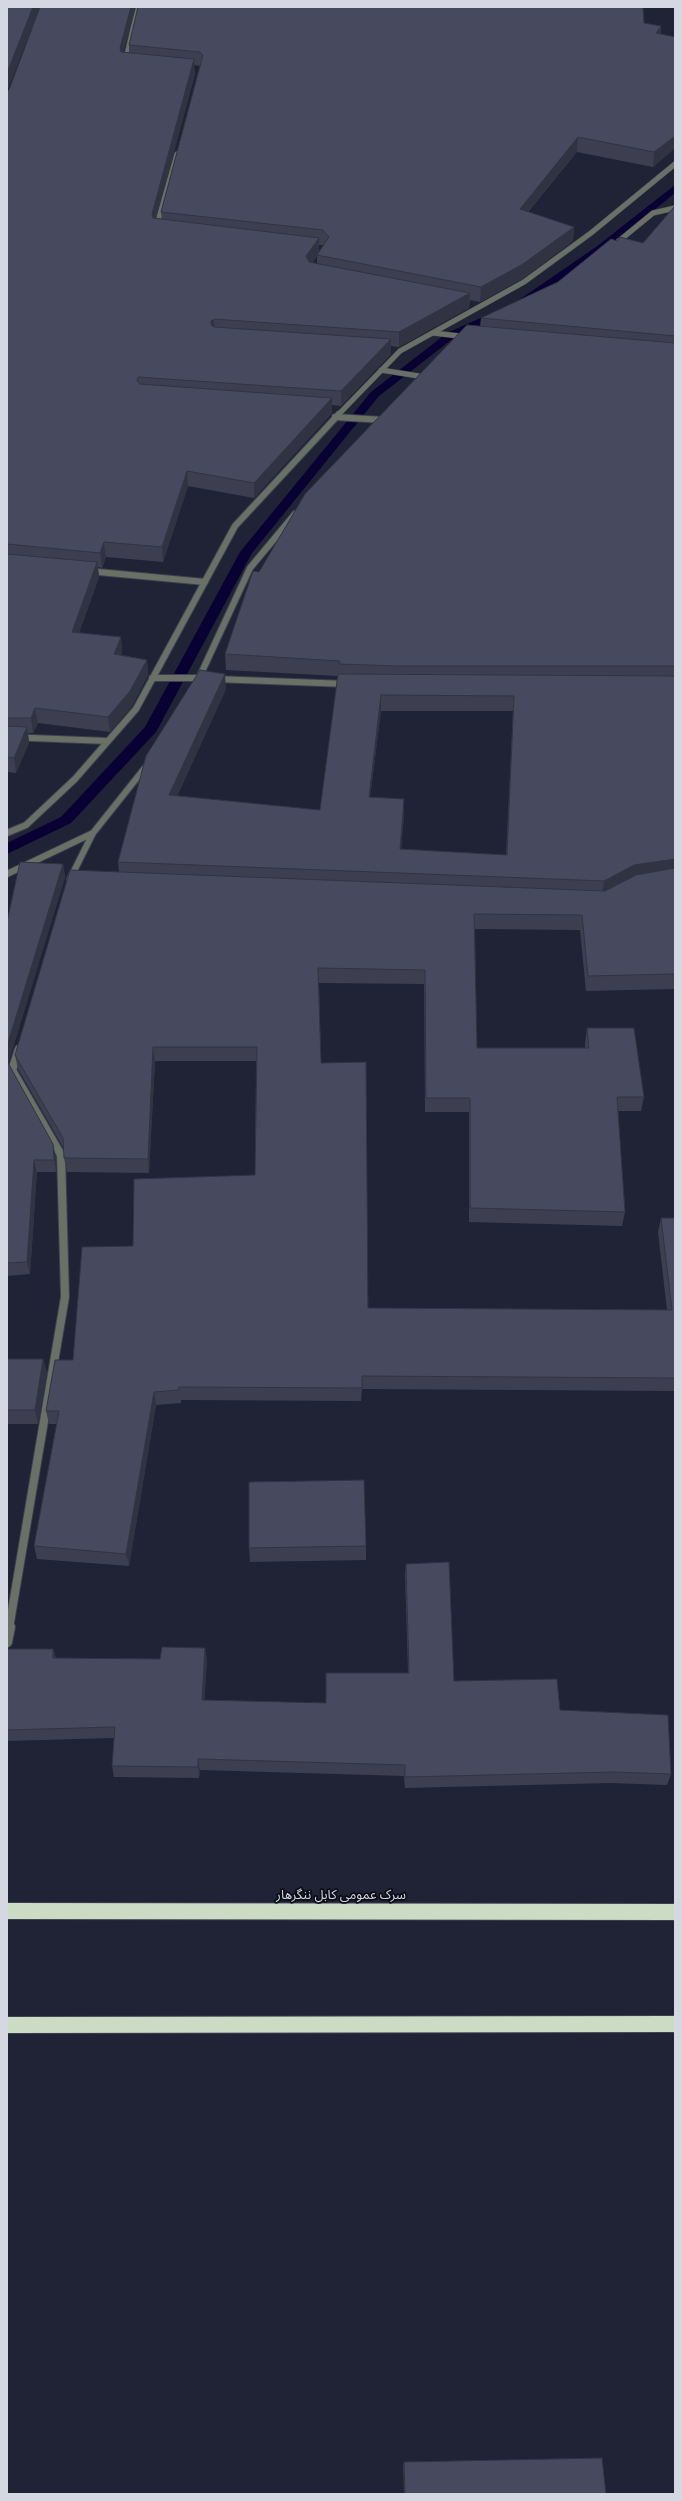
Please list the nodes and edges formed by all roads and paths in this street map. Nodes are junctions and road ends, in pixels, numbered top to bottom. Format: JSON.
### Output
{"nodes":[{"id":1,"x":138,"y":7,"type":"edge"},
{"id":2,"x":135,"y":64,"type":"edge"},
{"id":3,"x":179,"y":146,"type":"edge"},
{"id":4,"x":675,"y":164,"type":"edge"},
{"id":5,"x":675,"y":209,"type":"edge"},
{"id":6,"x":161,"y":231,"type":"edge"},
{"id":7,"x":610,"y":248,"type":"edge"},
{"id":8,"x":474,"y":305,"type":"edge"},
{"id":9,"x":481,"y":306,"type":"junction"},
{"id":10,"x":433,"y":333,"type":"junction"},
{"id":11,"x":472,"y":335,"type":"edge"},
{"id":12,"x":465,"y":336,"type":"junction"},
{"id":13,"x":460,"y":342,"type":"edge"},
{"id":14,"x":392,"y":350,"type":"edge"},
{"id":15,"x":400,"y":351,"type":"junction"},
{"id":16,"x":381,"y":370,"type":"junction"},
{"id":17,"x":430,"y":372,"type":"edge"},
{"id":18,"x":425,"y":377,"type":"junction"},
{"id":19,"x":419,"y":382,"type":"edge"},
{"id":20,"x":335,"y":409,"type":"edge"},
{"id":21,"x":343,"y":410,"type":"junction"},
{"id":22,"x":388,"y":415,"type":"edge"},
{"id":23,"x":335,"y":417,"type":"junction"},
{"id":24,"x":383,"y":420,"type":"junction"},
{"id":25,"x":377,"y":426,"type":"edge"},
{"id":26,"x":298,"y":510,"type":"edge"},
{"id":27,"x":78,"y":570,"type":"edge"},
{"id":28,"x":205,"y":582,"type":"junction"},
{"id":29,"x":152,"y":678,"type":"junction"},
{"id":30,"x":200,"y":678,"type":"junction"},
{"id":31,"x":196,"y":685,"type":"edge"},
{"id":32,"x":358,"y":685,"type":"edge"},
{"id":33,"x":7,"y":737,"type":"edge"},
{"id":34,"x":107,"y":742,"type":"junction"},
{"id":35,"x":152,"y":757,"type":"edge"},
{"id":36,"x":7,"y":833,"type":"edge"},
{"id":37,"x":93,"y":833,"type":"junction"},
{"id":38,"x":7,"y":874,"type":"edge"},
{"id":39,"x":71,"y":883,"type":"edge"},
{"id":40,"x":22,"y":1040,"type":"edge"},
{"id":41,"x":7,"y":1642,"type":"edge"},
{"id":42,"x":7,"y":1911,"type":"edge"},
{"id":43,"x":675,"y":1912,"type":"edge"},
{"id":44,"x":675,"y":2024,"type":"edge"},
{"id":45,"x":7,"y":2025,"type":"edge"}],
"edges":[{"from":1,"to":2,"type":"street"},
{"from":3,"to":6,"type":"street"},
{"from":4,"to":9,"type":"street"},
{"from":5,"to":7,"type":"street"},
{"from":8,"to":9,"type":"street"},
{"from":9,"to":10,"type":"street"},
{"from":10,"to":12,"type":"street"},
{"from":10,"to":15,"type":"street"},
{"from":11,"to":12,"type":"street"},
{"from":12,"to":13,"type":"street"},
{"from":14,"to":15,"type":"street"},
{"from":15,"to":16,"type":"street"},
{"from":16,"to":18,"type":"street"},
{"from":16,"to":21,"type":"street"},
{"from":17,"to":18,"type":"street"},
{"from":18,"to":19,"type":"street"},
{"from":20,"to":21,"type":"street"},
{"from":21,"to":23,"type":"street"},
{"from":22,"to":24,"type":"street"},
{"from":23,"to":24,"type":"street"},
{"from":23,"to":28,"type":"street"},
{"from":24,"to":25,"type":"street"},
{"from":26,"to":30,"type":"street"},
{"from":27,"to":28,"type":"street"},
{"from":28,"to":29,"type":"street"},
{"from":29,"to":30,"type":"street"},
{"from":29,"to":34,"type":"street"},
{"from":30,"to":31,"type":"street"},
{"from":30,"to":32,"type":"street"},
{"from":33,"to":34,"type":"street"},
{"from":34,"to":36,"type":"street"},
{"from":35,"to":37,"type":"street"},
{"from":37,"to":38,"type":"street"},
{"from":37,"to":39,"type":"street"},
{"from":40,"to":41,"type":"street"},
{"from":42,"to":43,"type":"highway","name":"سرک عمومی کابل ننگرهار"},
{"from":44,"to":45,"type":"highway"}]}
